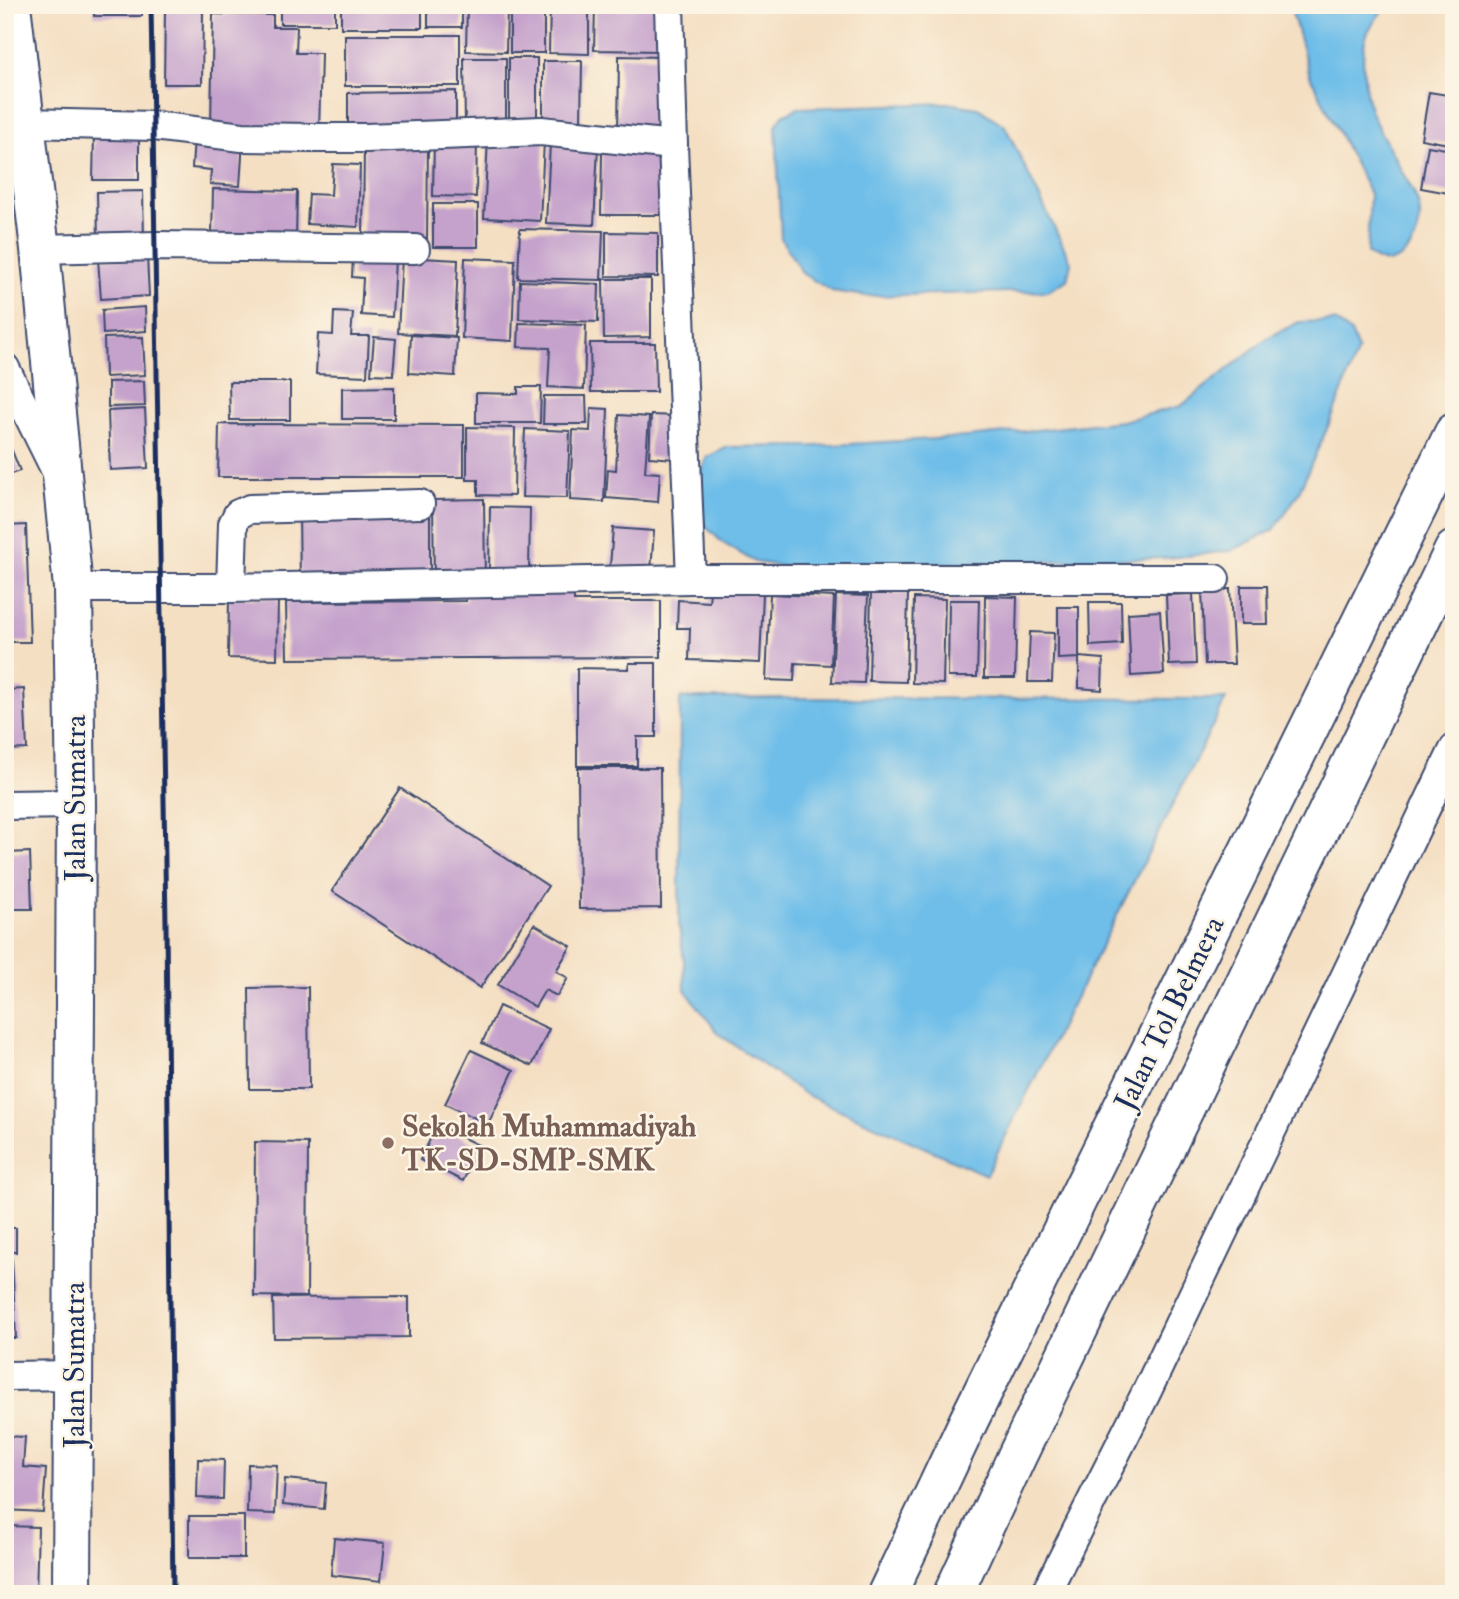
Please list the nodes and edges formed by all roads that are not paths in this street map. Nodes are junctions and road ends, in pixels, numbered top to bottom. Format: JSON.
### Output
{"nodes":[{"id":1,"x":11,"y":5,"type":"edge"},
{"id":2,"x":669,"y":5,"type":"edge"},
{"id":3,"x":24,"y":123,"type":"junction"},
{"id":4,"x":673,"y":145,"type":"junction"},
{"id":5,"x":40,"y":249,"type":"junction"},
{"id":6,"x":415,"y":249,"type":"dead end"},
{"id":7,"x":5,"y":368,"type":"edge"},
{"id":8,"x":1454,"y":433,"type":"edge"},
{"id":9,"x":64,"y":488,"type":"junction"},
{"id":10,"x":420,"y":503,"type":"dead end"},
{"id":11,"x":1454,"y":550,"type":"edge"},
{"id":12,"x":691,"y":579,"type":"junction"},
{"id":13,"x":1215,"y":579,"type":"dead end"},
{"id":14,"x":73,"y":588,"type":"junction"},
{"id":15,"x":231,"y":588,"type":"junction"},
{"id":16,"x":1454,"y":749,"type":"edge"},
{"id":17,"x":76,"y":804,"type":"junction"},
{"id":18,"x":5,"y":805,"type":"edge"},
{"id":19,"x":75,"y":1375,"type":"junction"},
{"id":20,"x":5,"y":1376,"type":"edge"},
{"id":21,"x":72,"y":1594,"type":"edge"},
{"id":22,"x":887,"y":1594,"type":"edge"},
{"id":23,"x":953,"y":1594,"type":"edge"},
{"id":24,"x":1045,"y":1594,"type":"edge"}],
"edges":[{"from":1,"to":3,"type":"highway","name":"Jalan Sumatra"},
{"from":2,"to":4,"type":"street"},
{"from":3,"to":4,"type":"street"},
{"from":3,"to":5,"type":"highway","name":"Jalan Sumatra"},
{"from":4,"to":12,"type":"street"},
{"from":5,"to":6,"type":"street"},
{"from":5,"to":9,"type":"highway","name":"Jalan Sumatra"},
{"from":7,"to":9,"type":"street"},
{"from":8,"to":22,"type":"highway","name":"Jalan Tol Belmera"},
{"from":9,"to":14,"type":"highway","name":"Jalan Sumatra"},
{"from":10,"to":15,"type":"street"},
{"from":11,"to":23,"type":"highway","name":"Jalan Tol Belmera"},
{"from":12,"to":13,"type":"street"},
{"from":12,"to":15,"type":"street"},
{"from":14,"to":15,"type":"street"},
{"from":14,"to":17,"type":"highway","name":"Jalan Sumatra"},
{"from":16,"to":24,"type":"street"},
{"from":17,"to":18,"type":"street"},
{"from":17,"to":19,"type":"highway","name":"Jalan Sumatra"},
{"from":19,"to":20,"type":"street"},
{"from":19,"to":21,"type":"highway","name":"Jalan Sumatra"}]}
